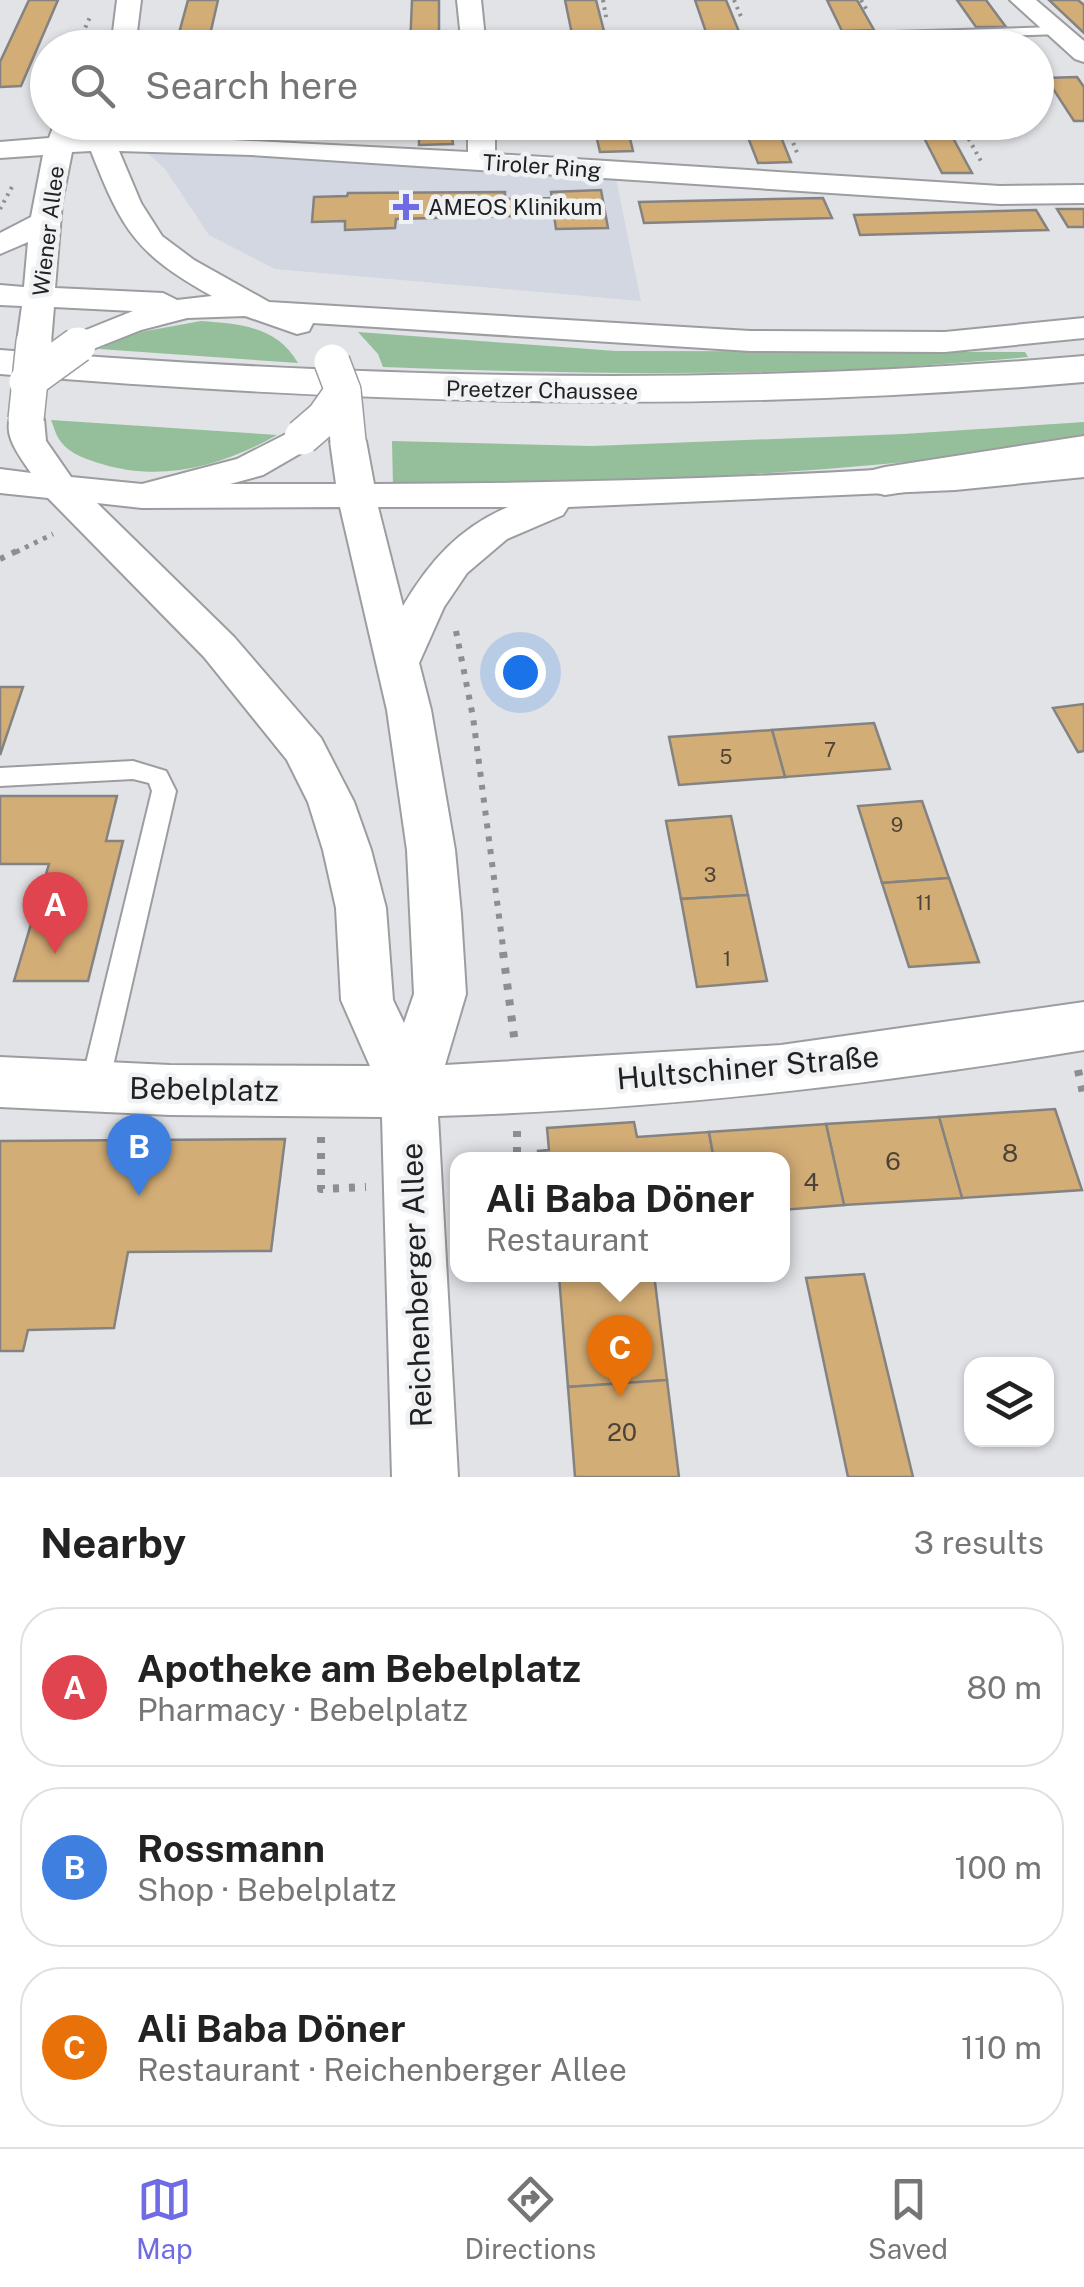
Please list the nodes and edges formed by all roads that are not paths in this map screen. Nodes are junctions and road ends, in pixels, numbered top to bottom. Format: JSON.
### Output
{"nodes":[{"id":1,"x":469,"y":0,"type":"edge"},
{"id":2,"x":1022,"y":0,"type":"edge"},
{"id":3,"x":128,"y":4,"type":"edge"},
{"id":4,"x":113,"y":30,"type":"edge"},
{"id":5,"x":125,"y":30,"type":"edge"},
{"id":6,"x":472,"y":30,"type":"edge"},
{"id":7,"x":1054,"y":30,"type":"edge"},
{"id":8,"x":1056,"y":32,"type":"edge"},
{"id":9,"x":1084,"y":54,"type":"edge"},
{"id":10,"x":40,"y":140,"type":"edge"},
{"id":11,"x":63,"y":140,"type":"edge"},
{"id":12,"x":105,"y":140,"type":"edge"},
{"id":13,"x":202,"y":140,"type":"edge"},
{"id":14,"x":482,"y":140,"type":"edge"},
{"id":15,"x":0,"y":150,"type":"edge"},
{"id":16,"x":478,"y":162,"type":"junction"},
{"id":17,"x":1084,"y":194,"type":"edge"},
{"id":18,"x":45,"y":221,"type":"junction"},
{"id":19,"x":0,"y":245,"type":"edge"},
{"id":20,"x":0,"y":295,"type":"edge"},
{"id":21,"x":40,"y":297,"type":"junction"},
{"id":22,"x":205,"y":305,"type":"junction"},
{"id":23,"x":263,"y":309,"type":"junction"},
{"id":24,"x":1084,"y":328,"type":"edge"},
{"id":25,"x":1084,"y":341,"type":"edge"},
{"id":26,"x":945,"y":342,"type":"junction"},
{"id":27,"x":1084,"y":369,"type":"edge"},
{"id":28,"x":337,"y":376,"type":"junction"},
{"id":29,"x":17,"y":379,"type":"edge"},
{"id":30,"x":1084,"y":399,"type":"edge"},
{"id":31,"x":1084,"y":450,"type":"edge"},
{"id":32,"x":1084,"y":466,"type":"edge"},
{"id":33,"x":0,"y":481,"type":"edge"},
{"id":34,"x":885,"y":481,"type":"junction"},
{"id":35,"x":60,"y":488,"type":"junction"},
{"id":36,"x":585,"y":495,"type":"junction"},
{"id":37,"x":142,"y":496,"type":"junction"},
{"id":38,"x":356,"y":498,"type":"junction"},
{"id":39,"x":398,"y":662,"type":"junction"},
{"id":40,"x":0,"y":777,"type":"edge"},
{"id":41,"x":1084,"y":1026,"type":"edge"},
{"id":42,"x":0,"y":1082,"type":"edge"},
{"id":43,"x":94,"y":1088,"type":"junction"},
{"id":44,"x":409,"y":1093,"type":"junction"},
{"id":45,"x":425,"y":1477,"type":"edge"}],
"edges":[{"from":1,"to":6,"type":"street"},
{"from":2,"to":7,"type":"street"},
{"from":3,"to":4,"type":"street"},
{"from":3,"to":5,"type":"street"},
{"from":8,"to":9,"type":"street"},
{"from":10,"to":15,"type":"street","name":"Tiroler Ring"},
{"from":11,"to":18,"type":"street","name":"Wiener Allee"},
{"from":12,"to":23,"type":"street"},
{"from":13,"to":16,"type":"street","name":"Tiroler Ring"},
{"from":14,"to":16,"type":"street"},
{"from":16,"to":17,"type":"street","name":"Tiroler Ring"},
{"from":18,"to":19,"type":"street"},
{"from":18,"to":21,"type":"street","name":"Wiener Allee"},
{"from":20,"to":21,"type":"street"},
{"from":21,"to":22,"type":"street"},
{"from":21,"to":29,"type":"street","name":"Wiener Allee"},
{"from":22,"to":23,"type":"street"},
{"from":22,"to":29,"type":"street","bridge":true},
{"from":23,"to":26,"type":"street"},
{"from":23,"to":28,"type":"street"},
{"from":24,"to":26,"type":"street"},
{"from":25,"to":26,"type":"highway"},
{"from":27,"to":29,"type":"highway","name":"Preetzer Chaussee"},
{"from":28,"to":37,"type":"street","bridge":true},
{"from":28,"to":38,"type":"street","bridge":true},
{"from":29,"to":30,"type":"highway","name":"Preetzer Chaussee"},
{"from":29,"to":35,"type":"street"},
{"from":31,"to":34,"type":"highway"},
{"from":32,"to":34,"type":"street"},
{"from":33,"to":35,"type":"street"},
{"from":34,"to":36,"type":"street"},
{"from":35,"to":37,"type":"street"},
{"from":35,"to":44,"type":"street"},
{"from":36,"to":38,"type":"street"},
{"from":36,"to":39,"type":"street"},
{"from":37,"to":38,"type":"street"},
{"from":38,"to":39,"type":"street"},
{"from":39,"to":44,"type":"street"},
{"from":40,"to":43,"type":"lane"},
{"from":41,"to":44,"type":"street","name":"Hultschiner Straße"},
{"from":42,"to":43,"type":"street","name":"Bebelplatz"},
{"from":43,"to":44,"type":"street","name":"Bebelplatz"},
{"from":44,"to":45,"type":"street","name":"Reichenberger Allee"}]}
